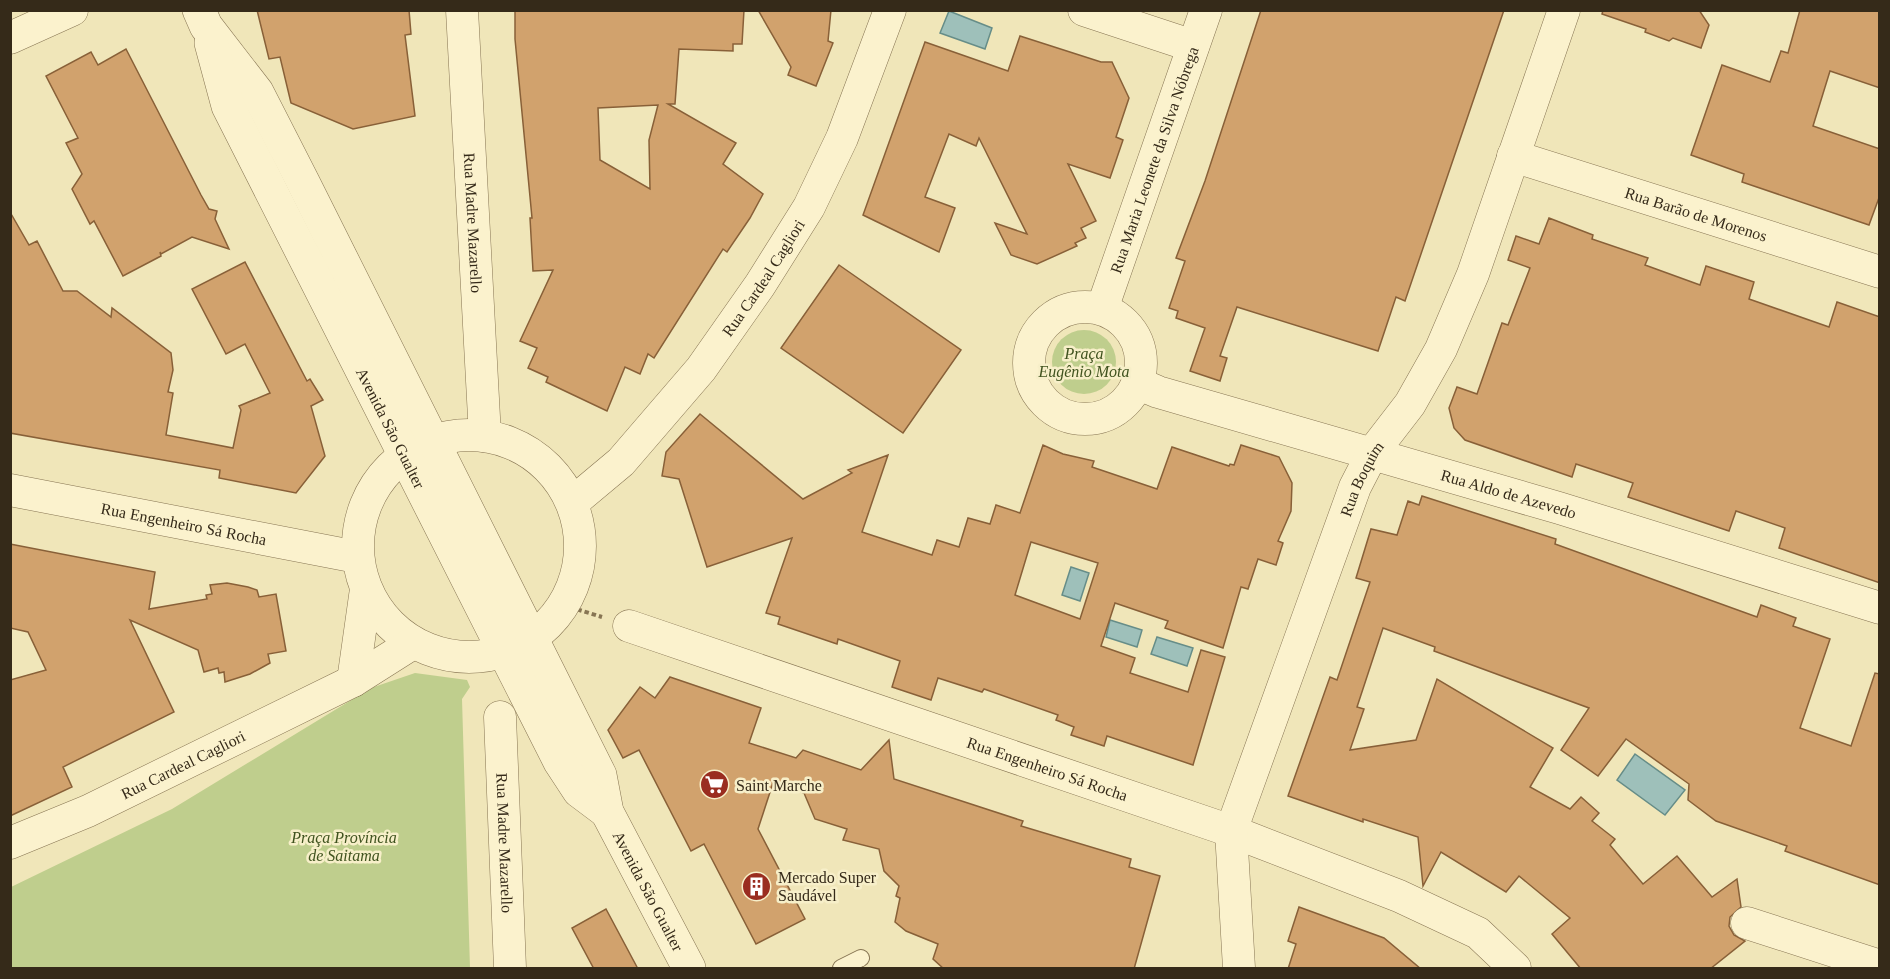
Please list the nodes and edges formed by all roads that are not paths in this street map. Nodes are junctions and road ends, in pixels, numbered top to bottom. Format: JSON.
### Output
{"nodes":[{"id":1,"x":72,"y":10,"type":"edge"},
{"id":2,"x":462,"y":10,"type":"edge"},
{"id":3,"x":890,"y":10,"type":"edge"},
{"id":4,"x":1084,"y":10,"type":"edge"},
{"id":5,"x":1206,"y":10,"type":"edge"},
{"id":6,"x":1564,"y":10,"type":"edge"},
{"id":7,"x":203,"y":18,"type":"edge"},
{"id":8,"x":10,"y":38,"type":"edge"},
{"id":9,"x":1193,"y":46,"type":"junction"},
{"id":10,"x":1513,"y":156,"type":"junction"},
{"id":11,"x":1880,"y":272,"type":"edge"},
{"id":12,"x":1102,"y":309,"type":"junction"},
{"id":13,"x":1137,"y":383,"type":"junction"},
{"id":14,"x":485,"y":436,"type":"junction"},
{"id":15,"x":435,"y":440,"type":"junction"},
{"id":16,"x":1373,"y":453,"type":"junction"},
{"id":17,"x":405,"y":455,"type":"junction"},
{"id":18,"x":10,"y":490,"type":"edge"},
{"id":19,"x":572,"y":503,"type":"junction"},
{"id":20,"x":357,"y":557,"type":"junction"},
{"id":21,"x":366,"y":589,"type":"junction"},
{"id":22,"x":1880,"y":608,"type":"edge"},
{"id":23,"x":629,"y":626,"type":"road end"},
{"id":24,"x":413,"y":643,"type":"junction"},
{"id":25,"x":519,"y":644,"type":"junction"},
{"id":26,"x":352,"y":681,"type":"junction"},
{"id":27,"x":500,"y":717,"type":"dead end"},
{"id":28,"x":1231,"y":831,"type":"junction"},
{"id":29,"x":10,"y":843,"type":"edge"},
{"id":30,"x":1748,"y":923,"type":"dead end"},
{"id":31,"x":861,"y":958,"type":"dead end"},
{"id":32,"x":1880,"y":966,"type":"edge"},
{"id":33,"x":510,"y":969,"type":"edge"},
{"id":34,"x":689,"y":969,"type":"edge"},
{"id":35,"x":841,"y":969,"type":"edge"},
{"id":36,"x":1239,"y":969,"type":"edge"},
{"id":37,"x":1515,"y":969,"type":"edge"}],
"edges":[{"from":1,"to":8,"type":"street"},
{"from":2,"to":14,"type":"street","name":"Rua Madre Mazarello"},
{"from":3,"to":19,"type":"street","name":"Rua Cardeal Cagliori"},
{"from":4,"to":9,"type":"street"},
{"from":5,"to":9,"type":"street","name":"Rua Maria Leonete da Silva Nóbrega"},
{"from":6,"to":10,"type":"street","name":"Rua Boquim"},
{"from":7,"to":15,"type":"street","name":"Avenida São Gualter"},
{"from":7,"to":17,"type":"street","name":"Avenida São Gualter"},
{"from":9,"to":12,"type":"street","name":"Rua Maria Leonete da Silva Nóbrega"},
{"from":10,"to":11,"type":"street","name":"Rua Barão de Morenos"},
{"from":10,"to":16,"type":"street","name":"Rua Boquim"},
{"from":12,"to":13,"type":"street"},
{"from":12,"to":13,"type":"street"},
{"from":13,"to":16,"type":"street","name":"Rua Aldo de Azevedo"},
{"from":14,"to":15,"type":"street"},
{"from":14,"to":19,"type":"street"},
{"from":15,"to":17,"type":"street"},
{"from":15,"to":25,"type":"street","name":"Avenida São Gualter"},
{"from":16,"to":22,"type":"street","name":"Rua Aldo de Azevedo"},
{"from":16,"to":28,"type":"street","name":"Rua Boquim"},
{"from":17,"to":20,"type":"street"},
{"from":17,"to":25,"type":"street","name":"Avenida São Gualter"},
{"from":18,"to":20,"type":"street","name":"Rua Engenheiro Sá Rocha"},
{"from":19,"to":25,"type":"street"},
{"from":20,"to":21,"type":"street"},
{"from":21,"to":24,"type":"street"},
{"from":21,"to":26,"type":"street"},
{"from":23,"to":28,"type":"street","name":"Rua Engenheiro Sá Rocha"},
{"from":24,"to":25,"type":"street"},
{"from":24,"to":26,"type":"street","name":"Rua Cardeal Cagliori"},
{"from":25,"to":34,"type":"street","name":"Avenida São Gualter"},
{"from":26,"to":29,"type":"street","name":"Rua Cardeal Cagliori"},
{"from":27,"to":33,"type":"street","name":"Rua Madre Mazarello"},
{"from":28,"to":36,"type":"street","name":"Rua Boquim"},
{"from":28,"to":37,"type":"street","name":"Rua Engenheiro Sá Rocha"},
{"from":30,"to":32,"type":"street"},
{"from":31,"to":35,"type":"lane"}]}
